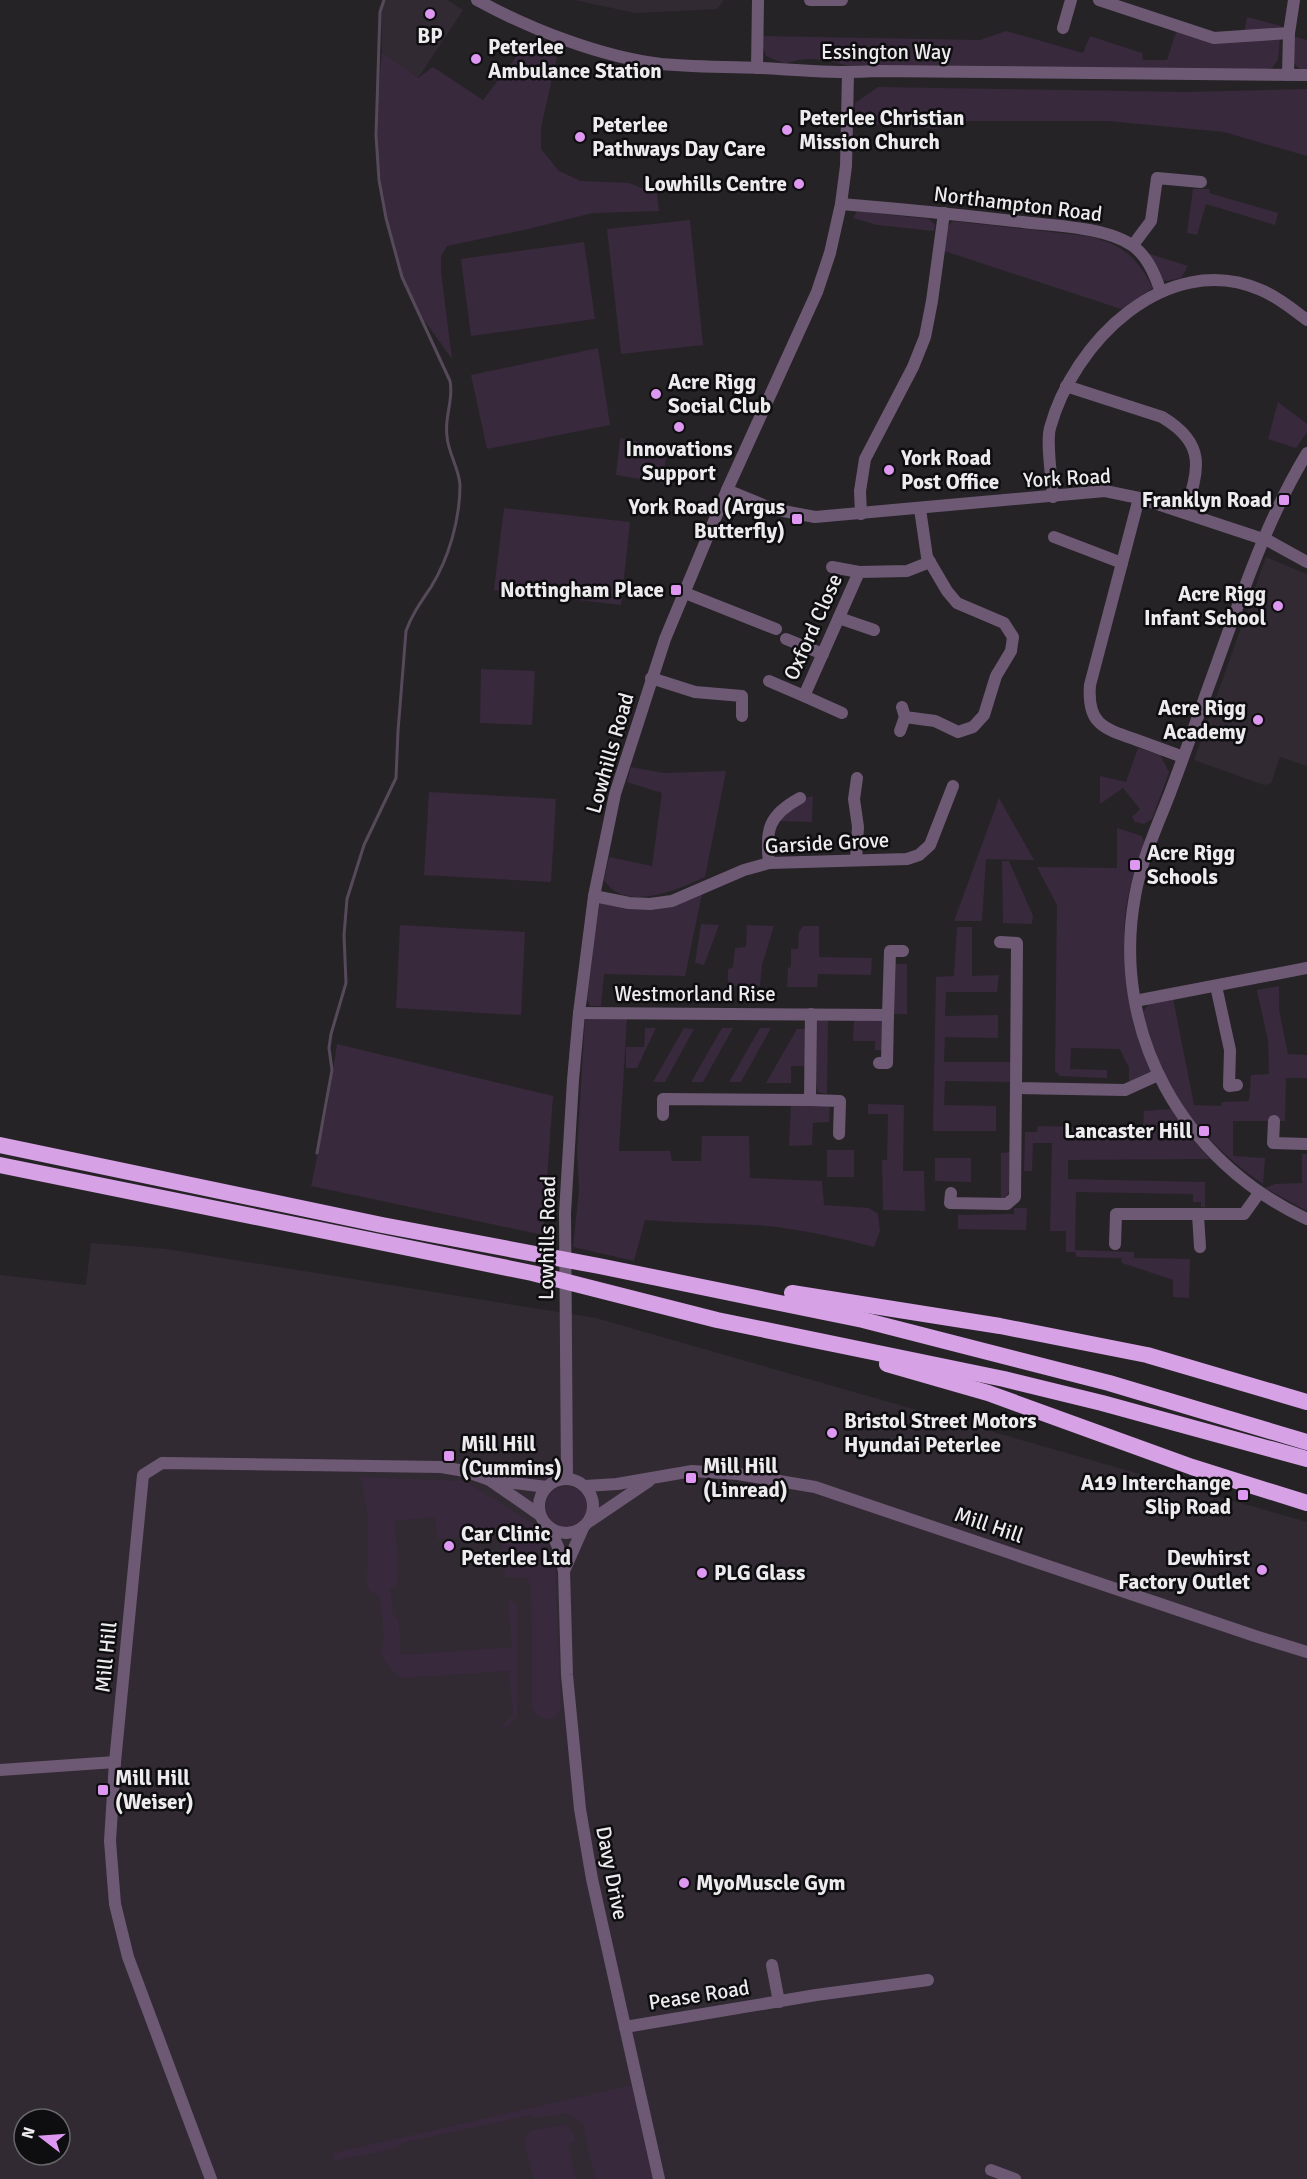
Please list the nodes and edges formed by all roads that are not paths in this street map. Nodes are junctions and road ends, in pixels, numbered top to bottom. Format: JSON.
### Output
{"nodes":[{"id":1,"x":477,"y":0,"type":"edge"},
{"id":2,"x":758,"y":0,"type":"edge"},
{"id":3,"x":810,"y":0,"type":"edge"},
{"id":4,"x":842,"y":0,"type":"edge"},
{"id":5,"x":1071,"y":0,"type":"edge"},
{"id":6,"x":1099,"y":0,"type":"edge"},
{"id":7,"x":1294,"y":0,"type":"edge"},
{"id":8,"x":1063,"y":28,"type":"dead end"},
{"id":9,"x":1289,"y":33,"type":"junction"},
{"id":10,"x":757,"y":68,"type":"junction"},
{"id":11,"x":848,"y":73,"type":"junction"},
{"id":12,"x":1288,"y":75,"type":"junction"},
{"id":13,"x":1307,"y":75,"type":"edge"},
{"id":14,"x":1201,"y":182,"type":"dead end"},
{"id":15,"x":841,"y":204,"type":"junction"},
{"id":16,"x":944,"y":213,"type":"junction"},
{"id":17,"x":1133,"y":245,"type":"junction"},
{"id":18,"x":1161,"y":292,"type":"junction"},
{"id":19,"x":1307,"y":320,"type":"edge"},
{"id":20,"x":1066,"y":386,"type":"junction"},
{"id":21,"x":1307,"y":453,"type":"edge"},
{"id":22,"x":727,"y":490,"type":"junction"},
{"id":23,"x":1053,"y":497,"type":"junction"},
{"id":24,"x":1139,"y":498,"type":"junction"},
{"id":25,"x":920,"y":509,"type":"junction"},
{"id":26,"x":1185,"y":513,"type":"junction"},
{"id":27,"x":861,"y":514,"type":"junction"},
{"id":28,"x":1054,"y":537,"type":"dead end"},
{"id":29,"x":1262,"y":540,"type":"junction"},
{"id":30,"x":930,"y":562,"type":"junction"},
{"id":31,"x":1307,"y":562,"type":"edge"},
{"id":32,"x":1122,"y":563,"type":"junction"},
{"id":33,"x":832,"y":567,"type":"dead end"},
{"id":34,"x":859,"y":572,"type":"junction"},
{"id":35,"x":685,"y":593,"type":"junction"},
{"id":36,"x":839,"y":618,"type":"junction"},
{"id":37,"x":776,"y":629,"type":"dead end"},
{"id":38,"x":874,"y":630,"type":"dead end"},
{"id":39,"x":786,"y":639,"type":"dead end"},
{"id":40,"x":823,"y":654,"type":"junction"},
{"id":41,"x":651,"y":678,"type":"junction"},
{"id":42,"x":769,"y":681,"type":"dead end"},
{"id":43,"x":804,"y":696,"type":"junction"},
{"id":44,"x":842,"y":713,"type":"dead end"},
{"id":45,"x":742,"y":716,"type":"dead end"},
{"id":46,"x":900,"y":731,"type":"dead end"},
{"id":47,"x":1183,"y":757,"type":"junction"},
{"id":48,"x":857,"y":778,"type":"dead end"},
{"id":49,"x":953,"y":786,"type":"dead end"},
{"id":50,"x":800,"y":798,"type":"dead end"},
{"id":51,"x":856,"y":860,"type":"junction"},
{"id":52,"x":769,"y":863,"type":"junction"},
{"id":53,"x":594,"y":896,"type":"junction"},
{"id":54,"x":1000,"y":942,"type":"dead end"},
{"id":55,"x":903,"y":951,"type":"dead end"},
{"id":56,"x":1307,"y":968,"type":"edge"},
{"id":57,"x":1216,"y":986,"type":"junction"},
{"id":58,"x":1135,"y":1001,"type":"junction"},
{"id":59,"x":579,"y":1013,"type":"junction"},
{"id":60,"x":811,"y":1014,"type":"junction"},
{"id":61,"x":888,"y":1015,"type":"junction"},
{"id":62,"x":879,"y":1063,"type":"dead end"},
{"id":63,"x":1158,"y":1075,"type":"junction"},
{"id":64,"x":1237,"y":1085,"type":"dead end"},
{"id":65,"x":1016,"y":1088,"type":"junction"},
{"id":66,"x":810,"y":1100,"type":"junction"},
{"id":67,"x":663,"y":1115,"type":"dead end"},
{"id":68,"x":1274,"y":1121,"type":"dead end"},
{"id":69,"x":839,"y":1134,"type":"dead end"},
{"id":70,"x":1307,"y":1144,"type":"edge"},
{"id":71,"x":0,"y":1145,"type":"edge"},
{"id":72,"x":0,"y":1165,"type":"edge"},
{"id":73,"x":951,"y":1193,"type":"dead end"},
{"id":74,"x":1259,"y":1193,"type":"junction"},
{"id":75,"x":1198,"y":1215,"type":"junction"},
{"id":76,"x":1307,"y":1219,"type":"edge"},
{"id":77,"x":1115,"y":1244,"type":"dead end"},
{"id":78,"x":1200,"y":1247,"type":"dead end"},
{"id":79,"x":648,"y":1276,"type":"junction"},
{"id":80,"x":759,"y":1328,"type":"junction"},
{"id":81,"x":1307,"y":1402,"type":"edge"},
{"id":82,"x":1307,"y":1442,"type":"edge"},
{"id":83,"x":1307,"y":1460,"type":"edge"},
{"id":84,"x":567,"y":1479,"type":"junction"},
{"id":85,"x":652,"y":1479,"type":"junction"},
{"id":86,"x":490,"y":1480,"type":"junction"},
{"id":87,"x":585,"y":1486,"type":"junction"},
{"id":88,"x":547,"y":1487,"type":"junction"},
{"id":89,"x":1307,"y":1503,"type":"edge"},
{"id":90,"x":540,"y":1515,"type":"junction"},
{"id":91,"x":586,"y":1525,"type":"junction"},
{"id":92,"x":550,"y":1529,"type":"junction"},
{"id":93,"x":564,"y":1571,"type":"junction"},
{"id":94,"x":1307,"y":1652,"type":"edge"},
{"id":95,"x":115,"y":1762,"type":"junction"},
{"id":96,"x":0,"y":1770,"type":"edge"},
{"id":97,"x":772,"y":1965,"type":"dead end"},
{"id":98,"x":928,"y":1980,"type":"dead end"},
{"id":99,"x":778,"y":2002,"type":"junction"},
{"id":100,"x":625,"y":2027,"type":"junction"},
{"id":101,"x":991,"y":2170,"type":"dead end"},
{"id":102,"x":211,"y":2179,"type":"edge"},
{"id":103,"x":659,"y":2179,"type":"edge"},
{"id":104,"x":1015,"y":2179,"type":"edge"}],
"edges":[{"from":1,"to":10,"type":"street","name":"Essington Way"},
{"from":2,"to":10,"type":"street"},
{"from":3,"to":4,"type":"street"},
{"from":5,"to":8,"type":"street"},
{"from":6,"to":9,"type":"street"},
{"from":7,"to":9,"type":"street"},
{"from":9,"to":12,"type":"street"},
{"from":10,"to":11,"type":"street","name":"Essington Way"},
{"from":11,"to":12,"type":"street","name":"Essington Way"},
{"from":11,"to":15,"type":"street","name":"Lowhills Road"},
{"from":12,"to":13,"type":"street","name":"Essington Way"},
{"from":14,"to":17,"type":"street"},
{"from":15,"to":16,"type":"street","name":"Northampton Road"},
{"from":15,"to":22,"type":"street","name":"Lowhills Road"},
{"from":16,"to":17,"type":"street","name":"Northampton Road"},
{"from":16,"to":27,"type":"street"},
{"from":17,"to":18,"type":"street","name":"Northampton Road"},
{"from":18,"to":19,"type":"street"},
{"from":18,"to":20,"type":"street"},
{"from":20,"to":23,"type":"street"},
{"from":20,"to":26,"type":"street"},
{"from":21,"to":29,"type":"street"},
{"from":22,"to":27,"type":"street","name":"York Road"},
{"from":22,"to":35,"type":"street","name":"Lowhills Road"},
{"from":23,"to":24,"type":"street","name":"York Road"},
{"from":23,"to":25,"type":"street","name":"York Road"},
{"from":24,"to":26,"type":"street","name":"York Road"},
{"from":24,"to":32,"type":"street"},
{"from":25,"to":27,"type":"street","name":"York Road"},
{"from":25,"to":30,"type":"street"},
{"from":26,"to":29,"type":"street","name":"York Road"},
{"from":28,"to":32,"type":"street"},
{"from":29,"to":31,"type":"street","name":"York Road"},
{"from":29,"to":47,"type":"street"},
{"from":30,"to":34,"type":"street","name":"Oxford Close"},
{"from":30,"to":46,"type":"street"},
{"from":32,"to":47,"type":"street"},
{"from":33,"to":34,"type":"street"},
{"from":34,"to":36,"type":"street","name":"Oxford Close"},
{"from":35,"to":37,"type":"street"},
{"from":35,"to":41,"type":"street","name":"Lowhills Road"},
{"from":36,"to":38,"type":"street"},
{"from":36,"to":40,"type":"street","name":"Oxford Close"},
{"from":39,"to":40,"type":"street"},
{"from":40,"to":43,"type":"street","name":"Oxford Close"},
{"from":41,"to":45,"type":"street"},
{"from":41,"to":53,"type":"street","name":"Lowhills Road"},
{"from":42,"to":43,"type":"street","name":"Oxford Close"},
{"from":43,"to":44,"type":"street"},
{"from":47,"to":58,"type":"street"},
{"from":48,"to":51,"type":"street"},
{"from":49,"to":51,"type":"street","name":"Garside Grove"},
{"from":50,"to":52,"type":"street"},
{"from":51,"to":52,"type":"street","name":"Garside Grove"},
{"from":52,"to":53,"type":"street","name":"Garside Grove"},
{"from":53,"to":59,"type":"street","name":"Lowhills Road"},
{"from":54,"to":65,"type":"street"},
{"from":55,"to":61,"type":"street"},
{"from":56,"to":57,"type":"street"},
{"from":57,"to":58,"type":"street"},
{"from":57,"to":64,"type":"street"},
{"from":58,"to":63,"type":"street"},
{"from":59,"to":60,"type":"street","name":"Westmorland Rise"},
{"from":59,"to":84,"type":"street","name":"Lowhills Road"},
{"from":60,"to":61,"type":"street","name":"Westmorland Rise"},
{"from":60,"to":66,"type":"street"},
{"from":61,"to":62,"type":"street"},
{"from":63,"to":65,"type":"street"},
{"from":63,"to":74,"type":"street"},
{"from":65,"to":73,"type":"street"},
{"from":66,"to":67,"type":"street"},
{"from":66,"to":69,"type":"street"},
{"from":68,"to":70,"type":"street"},
{"from":71,"to":79,"type":"highway"},
{"from":72,"to":80,"type":"highway"},
{"from":74,"to":75,"type":"street"},
{"from":74,"to":76,"type":"street"},
{"from":75,"to":77,"type":"street"},
{"from":75,"to":78,"type":"street"},
{"from":79,"to":81,"type":"highway"},
{"from":79,"to":82,"type":"highway"},
{"from":80,"to":83,"type":"highway"},
{"from":80,"to":89,"type":"highway"},
{"from":84,"to":87,"type":"street"},
{"from":84,"to":88,"type":"street"},
{"from":85,"to":87,"type":"street","name":"Mill Hill"},
{"from":85,"to":91,"type":"street","name":"Mill Hill"},
{"from":85,"to":94,"type":"street","name":"Mill Hill"},
{"from":86,"to":88,"type":"street","name":"Mill Hill"},
{"from":86,"to":90,"type":"street","name":"Mill Hill"},
{"from":86,"to":95,"type":"street","name":"Mill Hill"},
{"from":87,"to":91,"type":"street"},
{"from":88,"to":90,"type":"street"},
{"from":90,"to":92,"type":"street"},
{"from":91,"to":92,"type":"street"},
{"from":91,"to":93,"type":"street","name":"Davy Drive"},
{"from":92,"to":93,"type":"street","name":"Davy Drive"},
{"from":93,"to":100,"type":"street","name":"Davy Drive"},
{"from":95,"to":96,"type":"street"},
{"from":95,"to":102,"type":"street","name":"Mill Hill"},
{"from":97,"to":99,"type":"street","name":"Pease Road"},
{"from":98,"to":99,"type":"street","name":"Pease Road"},
{"from":99,"to":100,"type":"street","name":"Pease Road"},
{"from":100,"to":103,"type":"street","name":"Davy Drive"},
{"from":101,"to":104,"type":"street"}]}
